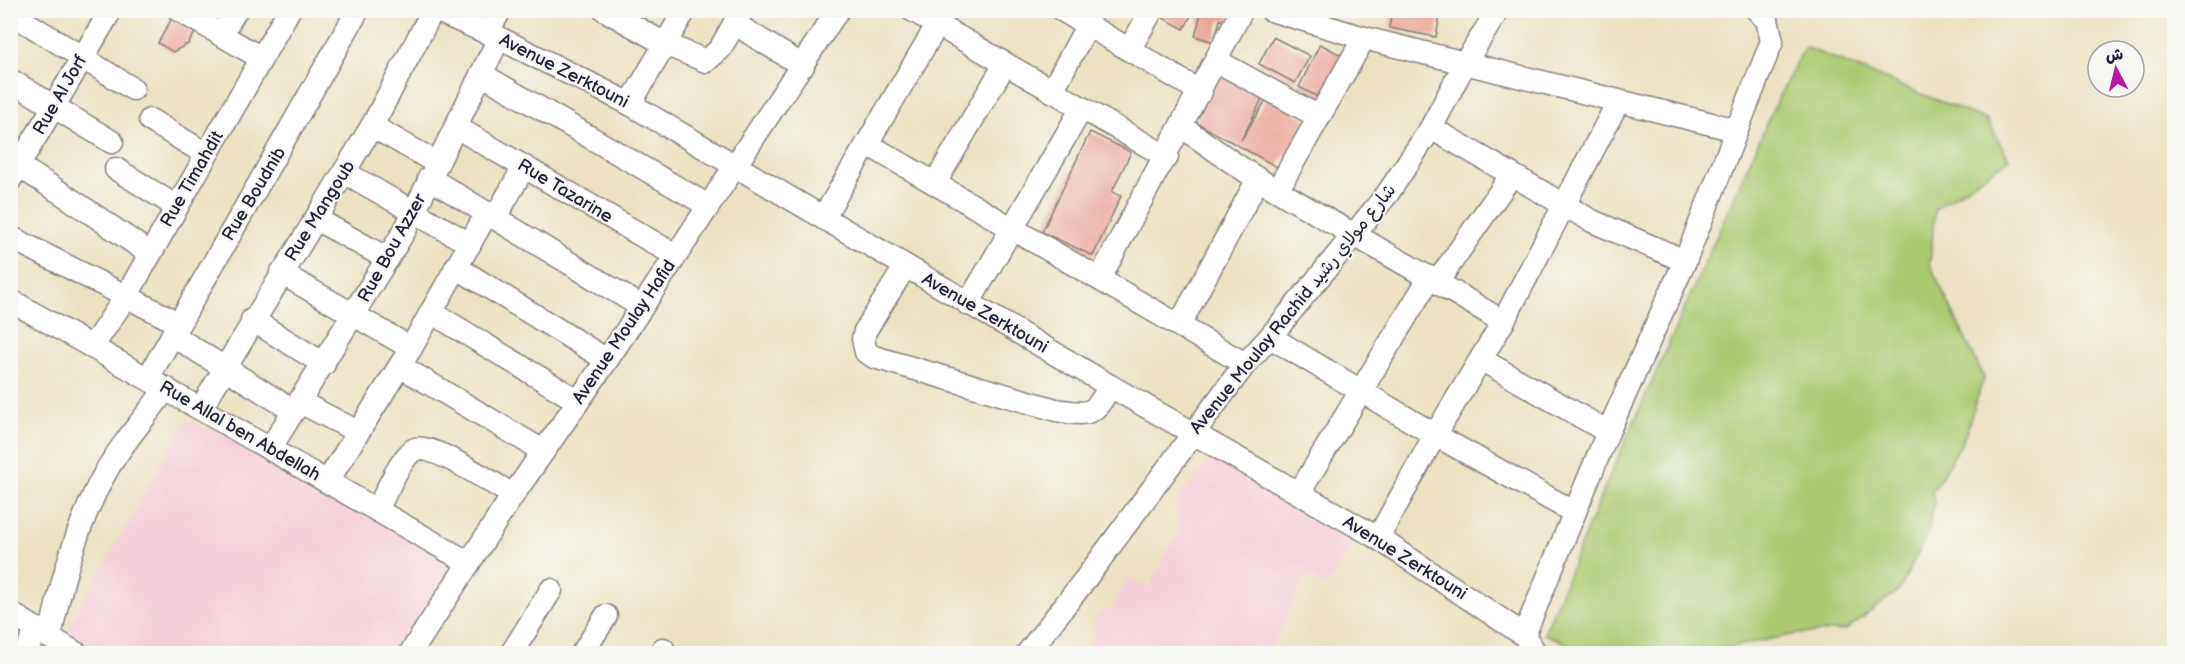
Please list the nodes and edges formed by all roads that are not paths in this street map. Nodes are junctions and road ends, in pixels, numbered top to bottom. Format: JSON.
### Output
{"nodes":[{"id":1,"x":111,"y":10,"type":"edge"},
{"id":2,"x":179,"y":10,"type":"edge"},
{"id":3,"x":236,"y":10,"type":"edge"},
{"id":4,"x":289,"y":10,"type":"edge"},
{"id":5,"x":358,"y":10,"type":"edge"},
{"id":6,"x":434,"y":10,"type":"edge"},
{"id":7,"x":500,"y":10,"type":"edge"},
{"id":8,"x":605,"y":10,"type":"edge"},
{"id":9,"x":685,"y":10,"type":"edge"},
{"id":10,"x":838,"y":10,"type":"edge"},
{"id":11,"x":912,"y":10,"type":"edge"},
{"id":12,"x":1062,"y":10,"type":"edge"},
{"id":13,"x":1152,"y":10,"type":"edge"},
{"id":14,"x":1242,"y":10,"type":"edge"},
{"id":15,"x":1271,"y":10,"type":"edge"},
{"id":16,"x":1498,"y":10,"type":"edge"},
{"id":17,"x":1757,"y":10,"type":"edge"},
{"id":18,"x":739,"y":17,"type":"edge"},
{"id":19,"x":941,"y":18,"type":"edge"},
{"id":20,"x":22,"y":20,"type":"dead end"},
{"id":21,"x":1087,"y":26,"type":"junction"},
{"id":22,"x":221,"y":35,"type":"junction"},
{"id":23,"x":494,"y":36,"type":"junction"},
{"id":24,"x":1364,"y":38,"type":"junction"},
{"id":25,"x":665,"y":44,"type":"junction"},
{"id":26,"x":1129,"y":50,"type":"junction"},
{"id":27,"x":82,"y":56,"type":"junction"},
{"id":28,"x":261,"y":58,"type":"junction"},
{"id":29,"x":1217,"y":61,"type":"junction"},
{"id":30,"x":1465,"y":63,"type":"junction"},
{"id":31,"x":1005,"y":64,"type":"junction"},
{"id":32,"x":803,"y":66,"type":"junction"},
{"id":33,"x":481,"y":74,"type":"junction"},
{"id":34,"x":10,"y":80,"type":"edge"},
{"id":35,"x":133,"y":88,"type":"dead end"},
{"id":36,"x":1052,"y":91,"type":"junction"},
{"id":37,"x":1201,"y":92,"type":"junction"},
{"id":38,"x":1618,"y":102,"type":"junction"},
{"id":39,"x":630,"y":104,"type":"junction"},
{"id":40,"x":52,"y":106,"type":"junction"},
{"id":41,"x":1082,"y":108,"type":"junction"},
{"id":42,"x":1319,"y":117,"type":"junction"},
{"id":43,"x":150,"y":120,"type":"dead end"},
{"id":44,"x":372,"y":126,"type":"junction"},
{"id":45,"x":456,"y":127,"type":"junction"},
{"id":46,"x":1182,"y":127,"type":"junction"},
{"id":47,"x":1431,"y":128,"type":"junction"},
{"id":48,"x":1736,"y":130,"type":"junction"},
{"id":49,"x":112,"y":142,"type":"dead end"},
{"id":50,"x":869,"y":145,"type":"junction"},
{"id":51,"x":206,"y":154,"type":"junction"},
{"id":52,"x":1167,"y":157,"type":"junction"},
{"id":53,"x":735,"y":165,"type":"junction"},
{"id":54,"x":524,"y":167,"type":"junction"},
{"id":55,"x":116,"y":169,"type":"dead end"},
{"id":56,"x":14,"y":171,"type":"edge"},
{"id":57,"x":433,"y":171,"type":"junction"},
{"id":58,"x":344,"y":172,"type":"junction"},
{"id":59,"x":1511,"y":176,"type":"junction"},
{"id":60,"x":935,"y":183,"type":"junction"},
{"id":61,"x":1268,"y":184,"type":"junction"},
{"id":62,"x":707,"y":205,"type":"junction"},
{"id":63,"x":1563,"y":206,"type":"junction"},
{"id":64,"x":177,"y":207,"type":"junction"},
{"id":65,"x":414,"y":212,"type":"junction"},
{"id":66,"x":491,"y":216,"type":"junction"},
{"id":67,"x":823,"y":218,"type":"junction"},
{"id":68,"x":316,"y":219,"type":"junction"},
{"id":69,"x":1014,"y":228,"type":"junction"},
{"id":70,"x":10,"y":237,"type":"edge"},
{"id":71,"x":1354,"y":237,"type":"junction"},
{"id":72,"x":470,"y":244,"type":"junction"},
{"id":73,"x":149,"y":253,"type":"junction"},
{"id":74,"x":675,"y":255,"type":"junction"},
{"id":75,"x":388,"y":259,"type":"junction"},
{"id":76,"x":1685,"y":261,"type":"junction"},
{"id":77,"x":456,"y":267,"type":"junction"},
{"id":78,"x":905,"y":267,"type":"junction"},
{"id":79,"x":281,"y":273,"type":"junction"},
{"id":80,"x":1101,"y":278,"type":"junction"},
{"id":81,"x":1434,"y":279,"type":"junction"},
{"id":82,"x":126,"y":295,"type":"junction"},
{"id":83,"x":10,"y":300,"type":"edge"},
{"id":84,"x":968,"y":304,"type":"junction"},
{"id":85,"x":642,"y":307,"type":"junction"},
{"id":86,"x":431,"y":312,"type":"junction"},
{"id":87,"x":354,"y":315,"type":"junction"},
{"id":88,"x":252,"y":320,"type":"junction"},
{"id":89,"x":1503,"y":322,"type":"junction"},
{"id":90,"x":1180,"y":324,"type":"junction"},
{"id":91,"x":175,"y":329,"type":"junction"},
{"id":92,"x":1270,"y":337,"type":"junction"},
{"id":93,"x":92,"y":347,"type":"junction"},
{"id":94,"x":406,"y":357,"type":"junction"},
{"id":95,"x":607,"y":360,"type":"junction"},
{"id":96,"x":1482,"y":360,"type":"junction"},
{"id":97,"x":324,"y":364,"type":"junction"},
{"id":98,"x":1245,"y":364,"type":"junction"},
{"id":99,"x":226,"y":368,"type":"junction"},
{"id":100,"x":158,"y":383,"type":"junction"},
{"id":101,"x":1110,"y":386,"type":"junction"},
{"id":102,"x":1362,"y":391,"type":"junction"},
{"id":103,"x":578,"y":401,"type":"junction"},
{"id":104,"x":297,"y":406,"type":"junction"},
{"id":105,"x":201,"y":408,"type":"junction"},
{"id":106,"x":358,"y":432,"type":"junction"},
{"id":107,"x":1193,"y":432,"type":"junction"},
{"id":108,"x":1608,"y":432,"type":"junction"},
{"id":109,"x":1435,"y":435,"type":"junction"},
{"id":110,"x":270,"y":449,"type":"junction"},
{"id":111,"x":543,"y":451,"type":"junction"},
{"id":112,"x":327,"y":482,"type":"junction"},
{"id":113,"x":1299,"y":493,"type":"junction"},
{"id":114,"x":513,"y":495,"type":"junction"},
{"id":115,"x":377,"y":510,"type":"junction"},
{"id":116,"x":1574,"y":512,"type":"junction"},
{"id":117,"x":1378,"y":538,"type":"junction"},
{"id":118,"x":469,"y":563,"type":"junction"},
{"id":119,"x":551,"y":590,"type":"dead end"},
{"id":120,"x":10,"y":614,"type":"edge"},
{"id":121,"x":606,"y":616,"type":"dead end"},
{"id":122,"x":44,"y":633,"type":"junction"},
{"id":123,"x":1530,"y":644,"type":"edge"},
{"id":124,"x":414,"y":652,"type":"edge"},
{"id":125,"x":24,"y":654,"type":"edge"},
{"id":126,"x":77,"y":654,"type":"edge"},
{"id":127,"x":511,"y":654,"type":"edge"},
{"id":128,"x":582,"y":654,"type":"edge"},
{"id":129,"x":1027,"y":654,"type":"edge"}],
"edges":[{"from":1,"to":27,"type":"street","name":"Rue Al Jorf"},
{"from":2,"to":22,"type":"street"},
{"from":3,"to":22,"type":"street"},
{"from":4,"to":28,"type":"street","name":"Rue Timahdit"},
{"from":5,"to":91,"type":"street","name":"Rue Boudnib"},
{"from":6,"to":23,"type":"street","name":"Avenue Zerktouni"},
{"from":6,"to":44,"type":"street","name":"Rue Mangoub"},
{"from":7,"to":23,"type":"street","name":"Rue Bou Azzer"},
{"from":8,"to":25,"type":"street"},
{"from":9,"to":25,"type":"street"},
{"from":10,"to":32,"type":"street","name":"Avenue Moulay Hafid"},
{"from":11,"to":19,"type":"street"},
{"from":12,"to":21,"type":"street"},
{"from":13,"to":26,"type":"street"},
{"from":14,"to":29,"type":"street"},
{"from":15,"to":24,"type":"street"},
{"from":16,"to":30,"type":"street","name":"Avenue Moulay Rachid شارع مولاي رشيد"},
{"from":17,"to":48,"type":"street"},
{"from":18,"to":25,"type":"street"},
{"from":18,"to":32,"type":"street"},
{"from":19,"to":31,"type":"street"},
{"from":19,"to":50,"type":"street"},
{"from":20,"to":27,"type":"street"},
{"from":21,"to":26,"type":"street"},
{"from":21,"to":36,"type":"street"},
{"from":22,"to":28,"type":"street"},
{"from":23,"to":33,"type":"street","name":"Rue Bou Azzer"},
{"from":23,"to":39,"type":"street","name":"Avenue Zerktouni"},
{"from":24,"to":30,"type":"street"},
{"from":24,"to":42,"type":"street"},
{"from":25,"to":39,"type":"street"},
{"from":26,"to":37,"type":"street"},
{"from":27,"to":35,"type":"street"},
{"from":27,"to":40,"type":"street","name":"Rue Al Jorf"},
{"from":28,"to":51,"type":"street","name":"Rue Timahdit"},
{"from":29,"to":37,"type":"street"},
{"from":29,"to":42,"type":"street"},
{"from":30,"to":38,"type":"street"},
{"from":30,"to":47,"type":"street","name":"Avenue Moulay Rachid شارع مولاي رشيد"},
{"from":31,"to":36,"type":"street"},
{"from":31,"to":60,"type":"street"},
{"from":32,"to":53,"type":"street","name":"Avenue Moulay Hafid"},
{"from":33,"to":45,"type":"street","name":"Rue Bou Azzer"},
{"from":33,"to":62,"type":"street"},
{"from":34,"to":40,"type":"street"},
{"from":36,"to":41,"type":"street"},
{"from":37,"to":46,"type":"street"},
{"from":38,"to":48,"type":"street"},
{"from":38,"to":63,"type":"street"},
{"from":39,"to":53,"type":"street","name":"Avenue Zerktouni"},
{"from":40,"to":49,"type":"street"},
{"from":40,"to":56,"type":"street","name":"Rue Al Jorf"},
{"from":41,"to":52,"type":"street"},
{"from":41,"to":69,"type":"street"},
{"from":42,"to":61,"type":"street"},
{"from":43,"to":51,"type":"street"},
{"from":44,"to":57,"type":"street"},
{"from":44,"to":58,"type":"street","name":"Rue Mangoub"},
{"from":45,"to":54,"type":"street","name":"Rue Tazarine"},
{"from":45,"to":57,"type":"street","name":"Rue Bou Azzer"},
{"from":46,"to":52,"type":"street"},
{"from":46,"to":61,"type":"street"},
{"from":47,"to":59,"type":"street"},
{"from":47,"to":71,"type":"street","name":"Avenue Moulay Rachid شارع مولاي رشيد"},
{"from":48,"to":76,"type":"street"},
{"from":50,"to":60,"type":"street"},
{"from":50,"to":67,"type":"street"},
{"from":51,"to":64,"type":"street","name":"Rue Timahdit"},
{"from":52,"to":80,"type":"street"},
{"from":53,"to":62,"type":"street","name":"Avenue Moulay Hafid"},
{"from":53,"to":67,"type":"street","name":"Avenue Zerktouni"},
{"from":54,"to":66,"type":"street"},
{"from":54,"to":74,"type":"street","name":"Rue Tazarine"},
{"from":55,"to":64,"type":"street"},
{"from":56,"to":73,"type":"street"},
{"from":57,"to":65,"type":"street","name":"Rue Bou Azzer"},
{"from":57,"to":66,"type":"street"},
{"from":58,"to":65,"type":"street"},
{"from":58,"to":68,"type":"street","name":"Rue Mangoub"},
{"from":59,"to":63,"type":"street"},
{"from":59,"to":81,"type":"street"},
{"from":60,"to":69,"type":"street"},
{"from":61,"to":71,"type":"street"},
{"from":61,"to":90,"type":"street"},
{"from":62,"to":74,"type":"street","name":"Avenue Moulay Hafid"},
{"from":63,"to":76,"type":"street"},
{"from":63,"to":89,"type":"street"},
{"from":64,"to":73,"type":"street","name":"Rue Timahdit"},
{"from":65,"to":72,"type":"street"},
{"from":65,"to":75,"type":"street","name":"Rue Bou Azzer"},
{"from":66,"to":72,"type":"street"},
{"from":66,"to":85,"type":"street"},
{"from":67,"to":78,"type":"street","name":"Avenue Zerktouni"},
{"from":68,"to":75,"type":"street"},
{"from":68,"to":79,"type":"street","name":"Rue Mangoub"},
{"from":69,"to":80,"type":"street"},
{"from":69,"to":84,"type":"street"},
{"from":70,"to":82,"type":"street"},
{"from":71,"to":81,"type":"street"},
{"from":71,"to":92,"type":"street","name":"Avenue Moulay Rachid شارع مولاي رشيد"},
{"from":72,"to":77,"type":"street"},
{"from":73,"to":82,"type":"street","name":"Rue Timahdit"},
{"from":74,"to":85,"type":"street","name":"Avenue Moulay Hafid"},
{"from":75,"to":87,"type":"street","name":"Rue Bou Azzer"},
{"from":76,"to":108,"type":"street"},
{"from":77,"to":86,"type":"street"},
{"from":77,"to":95,"type":"street"},
{"from":78,"to":84,"type":"street","name":"Avenue Zerktouni"},
{"from":78,"to":101,"type":"street"},
{"from":79,"to":87,"type":"street"},
{"from":79,"to":88,"type":"street","name":"Rue Mangoub"},
{"from":80,"to":90,"type":"street"},
{"from":81,"to":89,"type":"street"},
{"from":81,"to":102,"type":"street"},
{"from":82,"to":91,"type":"street"},
{"from":82,"to":93,"type":"street","name":"Rue Timahdit"},
{"from":83,"to":93,"type":"street","name":"Rue Allal ben Abdellah"},
{"from":84,"to":101,"type":"street","name":"Avenue Zerktouni"},
{"from":85,"to":95,"type":"street","name":"Avenue Moulay Hafid"},
{"from":86,"to":94,"type":"street"},
{"from":86,"to":103,"type":"street"},
{"from":87,"to":94,"type":"street"},
{"from":87,"to":97,"type":"street","name":"Rue Bou Azzer"},
{"from":88,"to":97,"type":"street"},
{"from":88,"to":99,"type":"street","name":"Rue Mangoub"},
{"from":89,"to":96,"type":"street"},
{"from":90,"to":98,"type":"street"},
{"from":91,"to":99,"type":"street"},
{"from":91,"to":100,"type":"street","name":"Rue Boudnib"},
{"from":92,"to":98,"type":"street","name":"Avenue Moulay Rachid شارع مولاي رشيد"},
{"from":92,"to":102,"type":"street"},
{"from":93,"to":100,"type":"street","name":"Rue Allal ben Abdellah"},
{"from":94,"to":106,"type":"street"},
{"from":94,"to":111,"type":"street"},
{"from":95,"to":103,"type":"street","name":"Avenue Moulay Hafid"},
{"from":96,"to":108,"type":"street"},
{"from":96,"to":109,"type":"street"},
{"from":97,"to":104,"type":"street","name":"Rue Bou Azzer"},
{"from":98,"to":107,"type":"street","name":"Avenue Moulay Rachid شارع مولاي رشيد"},
{"from":99,"to":104,"type":"street"},
{"from":99,"to":105,"type":"street","name":"Rue Mangoub"},
{"from":100,"to":105,"type":"street","name":"Rue Allal ben Abdellah"},
{"from":100,"to":122,"type":"street","name":"Rue Boudnib"},
{"from":101,"to":107,"type":"street","name":"Avenue Zerktouni"},
{"from":102,"to":109,"type":"street"},
{"from":102,"to":113,"type":"street"},
{"from":103,"to":111,"type":"street","name":"Avenue Moulay Hafid"},
{"from":104,"to":106,"type":"street"},
{"from":104,"to":110,"type":"street","name":"Rue Bou Azzer"},
{"from":105,"to":110,"type":"street","name":"Rue Allal ben Abdellah"},
{"from":106,"to":112,"type":"street"},
{"from":107,"to":113,"type":"street","name":"Avenue Zerktouni"},
{"from":107,"to":129,"type":"street","name":"Avenue Moulay Rachid شارع مولاي رشيد"},
{"from":108,"to":116,"type":"street"},
{"from":109,"to":116,"type":"street"},
{"from":109,"to":117,"type":"street"},
{"from":110,"to":112,"type":"street","name":"Rue Allal ben Abdellah"},
{"from":111,"to":114,"type":"street","name":"Avenue Moulay Hafid"},
{"from":112,"to":115,"type":"street","name":"Rue Allal ben Abdellah"},
{"from":113,"to":117,"type":"street","name":"Avenue Zerktouni"},
{"from":114,"to":115,"type":"street"},
{"from":114,"to":118,"type":"street","name":"Avenue Moulay Hafid"},
{"from":115,"to":118,"type":"street","name":"Rue Allal ben Abdellah"},
{"from":116,"to":123,"type":"street"},
{"from":117,"to":123,"type":"street","name":"Avenue Zerktouni"},
{"from":118,"to":124,"type":"street","name":"Avenue Moulay Hafid"},
{"from":119,"to":127,"type":"street"},
{"from":120,"to":122,"type":"street"},
{"from":121,"to":128,"type":"street"},
{"from":122,"to":125,"type":"street","name":"Rue Boudnib"},
{"from":122,"to":126,"type":"street"}]}
